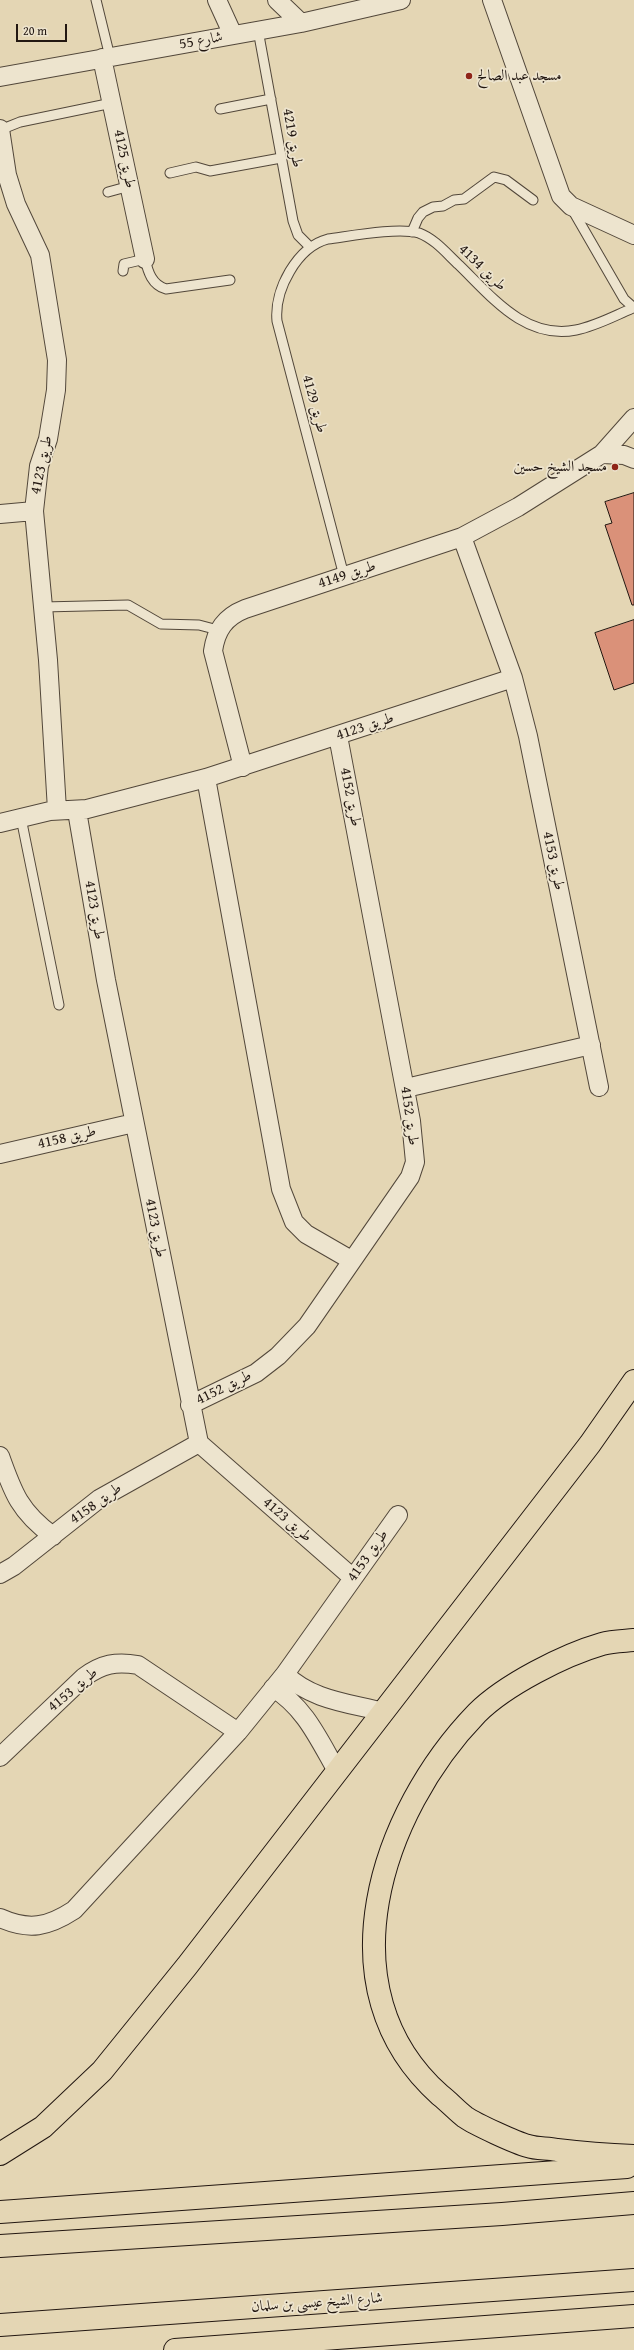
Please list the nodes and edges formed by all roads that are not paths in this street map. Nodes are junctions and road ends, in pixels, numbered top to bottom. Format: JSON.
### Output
{"nodes":[{"id":1,"x":96,"y":0,"type":"edge"},
{"id":2,"x":217,"y":0,"type":"edge"},
{"id":3,"x":277,"y":0,"type":"edge"},
{"id":4,"x":401,"y":0,"type":"edge"},
{"id":5,"x":492,"y":0,"type":"edge"},
{"id":6,"x":301,"y":23,"type":"junction"},
{"id":7,"x":258,"y":30,"type":"junction"},
{"id":8,"x":233,"y":35,"type":"junction"},
{"id":9,"x":106,"y":58,"type":"junction"},
{"id":10,"x":0,"y":77,"type":"edge"},
{"id":11,"x":271,"y":99,"type":"junction"},
{"id":12,"x":112,"y":103,"type":"junction"},
{"id":13,"x":220,"y":109,"type":"dead end"},
{"id":14,"x":0,"y":129,"type":"edge"},
{"id":15,"x":281,"y":158,"type":"junction"},
{"id":16,"x":170,"y":173,"type":"dead end"},
{"id":17,"x":130,"y":186,"type":"junction"},
{"id":18,"x":108,"y":192,"type":"dead end"},
{"id":19,"x":533,"y":200,"type":"dead end"},
{"id":20,"x":571,"y":206,"type":"junction"},
{"id":21,"x":412,"y":232,"type":"junction"},
{"id":22,"x":634,"y":235,"type":"edge"},
{"id":23,"x":309,"y":246,"type":"junction"},
{"id":24,"x":145,"y":259,"type":"junction"},
{"id":25,"x":123,"y":271,"type":"dead end"},
{"id":26,"x":230,"y":280,"type":"dead end"},
{"id":27,"x":633,"y":308,"type":"edge"},
{"id":28,"x":634,"y":418,"type":"edge"},
{"id":29,"x":602,"y":454,"type":"junction"},
{"id":30,"x":634,"y":459,"type":"edge"},
{"id":31,"x":34,"y":511,"type":"junction"},
{"id":32,"x":0,"y":514,"type":"edge"},
{"id":33,"x":462,"y":537,"type":"junction"},
{"id":34,"x":344,"y":576,"type":"junction"},
{"id":35,"x":43,"y":607,"type":"junction"},
{"id":36,"x":218,"y":630,"type":"junction"},
{"id":37,"x":513,"y":678,"type":"junction"},
{"id":38,"x":338,"y":736,"type":"junction"},
{"id":39,"x":243,"y":766,"type":"junction"},
{"id":40,"x":206,"y":778,"type":"junction"},
{"id":41,"x":57,"y":810,"type":"junction"},
{"id":42,"x":77,"y":811,"type":"junction"},
{"id":43,"x":22,"y":818,"type":"junction"},
{"id":44,"x":0,"y":823,"type":"edge"},
{"id":45,"x":59,"y":1005,"type":"dead end"},
{"id":46,"x":591,"y":1045,"type":"junction"},
{"id":47,"x":599,"y":1086,"type":"dead end"},
{"id":48,"x":406,"y":1088,"type":"junction"},
{"id":49,"x":134,"y":1123,"type":"junction"},
{"id":50,"x":0,"y":1154,"type":"edge"},
{"id":51,"x":351,"y":1260,"type":"junction"},
{"id":52,"x":634,"y":1381,"type":"edge"},
{"id":53,"x":190,"y":1405,"type":"junction"},
{"id":54,"x":199,"y":1443,"type":"junction"},
{"id":55,"x":0,"y":1456,"type":"edge"},
{"id":56,"x":398,"y":1515,"type":"dead end"},
{"id":57,"x":53,"y":1536,"type":"junction"},
{"id":58,"x":0,"y":1574,"type":"edge"},
{"id":59,"x":353,"y":1578,"type":"junction"},
{"id":60,"x":634,"y":1640,"type":"edge"},
{"id":61,"x":284,"y":1674,"type":"junction"},
{"id":62,"x":273,"y":1688,"type":"junction"},
{"id":63,"x":384,"y":1712,"type":"junction"},
{"id":64,"x":238,"y":1732,"type":"junction"},
{"id":65,"x":0,"y":1757,"type":"edge"},
{"id":66,"x":337,"y":1771,"type":"junction"},
{"id":67,"x":0,"y":1918,"type":"edge"},
{"id":68,"x":0,"y":2154,"type":"edge"},
{"id":69,"x":634,"y":2156,"type":"edge"},
{"id":70,"x":634,"y":2166,"type":"edge"},
{"id":71,"x":634,"y":2203,"type":"edge"},
{"id":72,"x":0,"y":2212,"type":"edge"},
{"id":73,"x":0,"y":2246,"type":"edge"},
{"id":74,"x":634,"y":2280,"type":"edge"},
{"id":75,"x":634,"y":2316,"type":"edge"},
{"id":76,"x":0,"y":2325,"type":"edge"},
{"id":77,"x":175,"y":2350,"type":"edge"}],
"edges":[{"from":1,"to":9,"type":"lane"},
{"from":2,"to":8,"type":"street"},
{"from":3,"to":6,"type":"street"},
{"from":4,"to":6,"type":"street","name":"شارع 55"},
{"from":5,"to":20,"type":"street"},
{"from":6,"to":7,"type":"street","name":"شارع 55"},
{"from":7,"to":8,"type":"street","name":"شارع 55"},
{"from":7,"to":11,"type":"lane","name":"طريق 4219"},
{"from":8,"to":9,"type":"street","name":"شارع 55"},
{"from":9,"to":10,"type":"street","name":"شارع 55"},
{"from":9,"to":12,"type":"street","name":"طريق 4125"},
{"from":11,"to":13,"type":"lane"},
{"from":11,"to":15,"type":"lane","name":"طريق 4219"},
{"from":12,"to":14,"type":"lane"},
{"from":12,"to":17,"type":"street","name":"طريق 4125"},
{"from":14,"to":31,"type":"street","name":"طريق 4123"},
{"from":15,"to":16,"type":"lane"},
{"from":15,"to":23,"type":"lane","name":"طريق 4219"},
{"from":17,"to":18,"type":"lane"},
{"from":17,"to":24,"type":"street","name":"طريق 4125"},
{"from":19,"to":21,"type":"lane"},
{"from":20,"to":22,"type":"street"},
{"from":20,"to":27,"type":"lane"},
{"from":21,"to":23,"type":"lane","name":"طريق 4134"},
{"from":21,"to":27,"type":"lane","name":"طريق 4134"},
{"from":23,"to":34,"type":"lane","name":"طريق 4129"},
{"from":24,"to":25,"type":"lane"},
{"from":24,"to":26,"type":"lane"},
{"from":28,"to":29,"type":"street","name":"طريق 4149"},
{"from":29,"to":30,"type":"street"},
{"from":29,"to":33,"type":"street","name":"طريق 4149"},
{"from":31,"to":32,"type":"street"},
{"from":31,"to":35,"type":"street","name":"طريق 4123"},
{"from":33,"to":34,"type":"street","name":"طريق 4149"},
{"from":33,"to":37,"type":"street","name":"طريق 4153"},
{"from":34,"to":36,"type":"street","name":"طريق 4149"},
{"from":35,"to":36,"type":"lane"},
{"from":35,"to":41,"type":"street","name":"طريق 4123"},
{"from":36,"to":39,"type":"street"},
{"from":37,"to":38,"type":"street","name":"طريق 4123"},
{"from":37,"to":46,"type":"street","name":"طريق 4153"},
{"from":38,"to":39,"type":"street","name":"طريق 4123"},
{"from":38,"to":48,"type":"street","name":"طريق 4152"},
{"from":39,"to":40,"type":"street","name":"طريق 4123"},
{"from":40,"to":42,"type":"street","name":"طريق 4123"},
{"from":40,"to":51,"type":"street"},
{"from":41,"to":42,"type":"street","name":"طريق 4123"},
{"from":41,"to":43,"type":"street","name":"طريق 4123"},
{"from":42,"to":49,"type":"street","name":"طريق 4123"},
{"from":43,"to":44,"type":"street","name":"طريق 4123"},
{"from":43,"to":45,"type":"lane"},
{"from":46,"to":47,"type":"street","name":"طريق 4153"},
{"from":46,"to":48,"type":"street"},
{"from":48,"to":51,"type":"street","name":"طريق 4152"},
{"from":49,"to":50,"type":"street","name":"طريق 4158"},
{"from":49,"to":53,"type":"street","name":"طريق 4123"},
{"from":51,"to":53,"type":"street","name":"طريق 4152"},
{"from":52,"to":63,"type":"highway"},
{"from":53,"to":54,"type":"street","name":"طريق 4123"},
{"from":54,"to":57,"type":"street","name":"طريق 4158"},
{"from":54,"to":59,"type":"street","name":"طريق 4123"},
{"from":55,"to":57,"type":"street"},
{"from":56,"to":59,"type":"street","name":"طريق 4153"},
{"from":57,"to":58,"type":"street","name":"طريق 4158"},
{"from":59,"to":61,"type":"street","name":"طريق 4153"},
{"from":60,"to":69,"type":"highway"},
{"from":61,"to":62,"type":"street","name":"طريق 4153"},
{"from":61,"to":63,"type":"street"},
{"from":62,"to":64,"type":"street","name":"طريق 4153"},
{"from":62,"to":66,"type":"street"},
{"from":63,"to":66,"type":"highway"},
{"from":64,"to":65,"type":"street","name":"طريق 4153"},
{"from":64,"to":67,"type":"street","name":"طريق 4153"},
{"from":66,"to":68,"type":"highway"},
{"from":70,"to":72,"type":"highway"},
{"from":71,"to":73,"type":"highway"},
{"from":74,"to":76,"type":"highway","name":"شارع الشيخ عيسى بن سلمان"},
{"from":75,"to":77,"type":"highway"}]}
